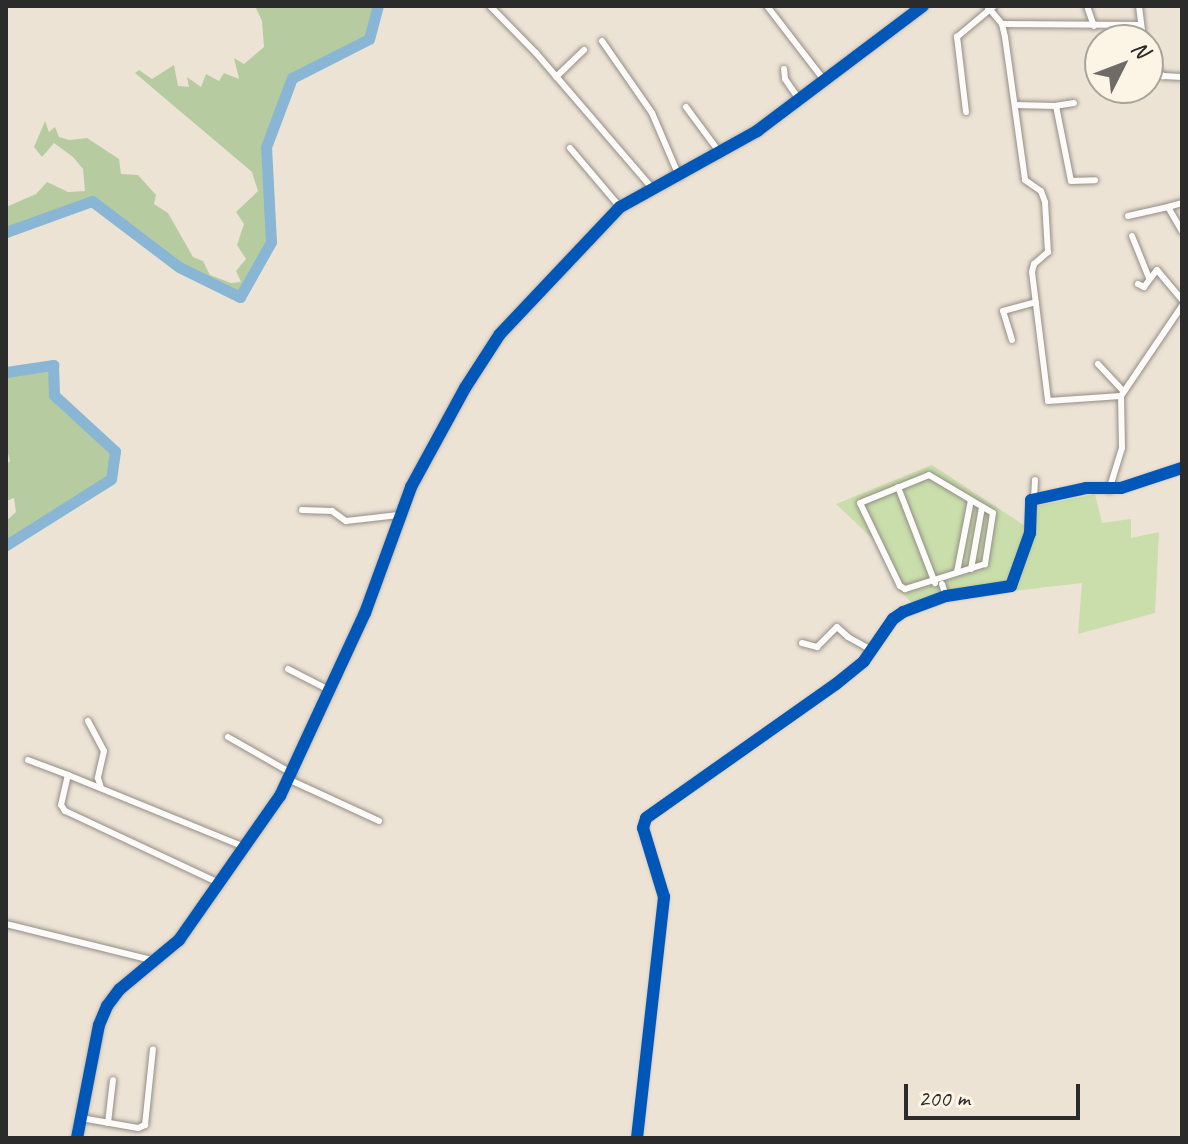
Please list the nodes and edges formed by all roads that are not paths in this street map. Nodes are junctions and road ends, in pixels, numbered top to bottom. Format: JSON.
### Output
{"nodes":[{"id":1,"x":490,"y":6,"type":"edge"},
{"id":2,"x":767,"y":6,"type":"edge"},
{"id":3,"x":923,"y":6,"type":"edge"},
{"id":4,"x":990,"y":7,"type":"edge"},
{"id":5,"x":1002,"y":24,"type":"junction"},
{"id":6,"x":1084,"y":26,"type":"edge"},
{"id":7,"x":602,"y":41,"type":"dead end"},
{"id":8,"x":584,"y":50,"type":"dead end"},
{"id":9,"x":784,"y":69,"type":"dead end"},
{"id":10,"x":556,"y":77,"type":"junction"},
{"id":11,"x":824,"y":80,"type":"junction"},
{"id":12,"x":799,"y":99,"type":"junction"},
{"id":13,"x":1074,"y":103,"type":"dead end"},
{"id":14,"x":1015,"y":105,"type":"junction"},
{"id":15,"x":1056,"y":106,"type":"junction"},
{"id":16,"x":686,"y":107,"type":"dead end"},
{"id":17,"x":966,"y":112,"type":"dead end"},
{"id":18,"x":570,"y":148,"type":"dead end"},
{"id":19,"x":720,"y":153,"type":"junction"},
{"id":20,"x":679,"y":176,"type":"junction"},
{"id":21,"x":1095,"y":180,"type":"dead end"},
{"id":22,"x":653,"y":189,"type":"junction"},
{"id":23,"x":1182,"y":203,"type":"edge"},
{"id":24,"x":620,"y":207,"type":"junction"},
{"id":25,"x":1168,"y":207,"type":"junction"},
{"id":26,"x":1128,"y":216,"type":"dead end"},
{"id":27,"x":1182,"y":231,"type":"edge"},
{"id":28,"x":1132,"y":236,"type":"dead end"},
{"id":29,"x":1149,"y":278,"type":"junction"},
{"id":30,"x":1138,"y":284,"type":"dead end"},
{"id":31,"x":1036,"y":302,"type":"junction"},
{"id":32,"x":1182,"y":303,"type":"edge"},
{"id":33,"x":1012,"y":340,"type":"dead end"},
{"id":34,"x":1098,"y":364,"type":"dead end"},
{"id":35,"x":1122,"y":393,"type":"junction"},
{"id":36,"x":1182,"y":468,"type":"edge"},
{"id":37,"x":1035,"y":480,"type":"dead end"},
{"id":38,"x":898,"y":487,"type":"junction"},
{"id":39,"x":1109,"y":490,"type":"junction"},
{"id":40,"x":1034,"y":499,"type":"junction"},
{"id":41,"x":971,"y":500,"type":"junction"},
{"id":42,"x":982,"y":507,"type":"junction"},
{"id":43,"x":302,"y":510,"type":"dead end"},
{"id":44,"x":399,"y":515,"type":"junction"},
{"id":45,"x":971,"y":569,"type":"junction"},
{"id":46,"x":957,"y":572,"type":"junction"},
{"id":47,"x":937,"y":580,"type":"junction"},
{"id":48,"x":943,"y":597,"type":"junction"},
{"id":49,"x":802,"y":643,"type":"dead end"},
{"id":50,"x":871,"y":650,"type":"junction"},
{"id":51,"x":288,"y":669,"type":"dead end"},
{"id":52,"x":331,"y":691,"type":"junction"},
{"id":53,"x":88,"y":721,"type":"dead end"},
{"id":54,"x":228,"y":737,"type":"dead end"},
{"id":55,"x":28,"y":760,"type":"dead end"},
{"id":56,"x":68,"y":775,"type":"junction"},
{"id":57,"x":291,"y":777,"type":"junction"},
{"id":58,"x":101,"y":788,"type":"junction"},
{"id":59,"x":379,"y":821,"type":"dead end"},
{"id":60,"x":244,"y":847,"type":"junction"},
{"id":61,"x":219,"y":883,"type":"junction"},
{"id":62,"x":6,"y":924,"type":"edge"},
{"id":63,"x":155,"y":961,"type":"junction"},
{"id":64,"x":153,"y":1049,"type":"dead end"},
{"id":65,"x":113,"y":1080,"type":"dead end"},
{"id":66,"x":81,"y":1118,"type":"junction"},
{"id":67,"x":108,"y":1123,"type":"junction"},
{"id":68,"x":77,"y":1138,"type":"edge"},
{"id":69,"x":637,"y":1138,"type":"edge"}],
"edges":[{"from":1,"to":10,"type":"street"},
{"from":2,"to":11,"type":"street"},
{"from":3,"to":11,"type":"street"},
{"from":4,"to":5,"type":"street"},
{"from":4,"to":17,"type":"street"},
{"from":5,"to":6,"type":"street"},
{"from":5,"to":14,"type":"street"},
{"from":7,"to":20,"type":"street"},
{"from":8,"to":10,"type":"street"},
{"from":9,"to":12,"type":"street"},
{"from":10,"to":22,"type":"street"},
{"from":11,"to":12,"type":"street"},
{"from":12,"to":19,"type":"street"},
{"from":13,"to":15,"type":"street"},
{"from":14,"to":15,"type":"street"},
{"from":14,"to":31,"type":"street"},
{"from":15,"to":21,"type":"street"},
{"from":16,"to":19,"type":"street"},
{"from":18,"to":24,"type":"street"},
{"from":19,"to":20,"type":"street"},
{"from":20,"to":22,"type":"street"},
{"from":22,"to":24,"type":"street"},
{"from":23,"to":25,"type":"street"},
{"from":24,"to":44,"type":"street"},
{"from":25,"to":26,"type":"street"},
{"from":25,"to":27,"type":"street"},
{"from":28,"to":29,"type":"street"},
{"from":29,"to":30,"type":"street"},
{"from":29,"to":32,"type":"street"},
{"from":31,"to":33,"type":"street"},
{"from":31,"to":35,"type":"street"},
{"from":32,"to":35,"type":"street"},
{"from":34,"to":35,"type":"street"},
{"from":35,"to":39,"type":"street"},
{"from":36,"to":39,"type":"street"},
{"from":37,"to":40,"type":"street"},
{"from":38,"to":41,"type":"street"},
{"from":38,"to":47,"type":"street"},
{"from":38,"to":47,"type":"street"},
{"from":39,"to":40,"type":"street"},
{"from":40,"to":48,"type":"street"},
{"from":41,"to":42,"type":"street"},
{"from":41,"to":46,"type":"street"},
{"from":42,"to":45,"type":"street"},
{"from":42,"to":45,"type":"street"},
{"from":43,"to":44,"type":"street"},
{"from":44,"to":52,"type":"street"},
{"from":45,"to":46,"type":"street"},
{"from":46,"to":47,"type":"street"},
{"from":47,"to":48,"type":"street"},
{"from":48,"to":50,"type":"street"},
{"from":49,"to":50,"type":"street"},
{"from":50,"to":69,"type":"street"},
{"from":51,"to":52,"type":"street"},
{"from":52,"to":57,"type":"street"},
{"from":53,"to":58,"type":"street"},
{"from":54,"to":57,"type":"street"},
{"from":55,"to":56,"type":"street"},
{"from":56,"to":58,"type":"street"},
{"from":56,"to":61,"type":"street"},
{"from":57,"to":59,"type":"street"},
{"from":57,"to":60,"type":"street"},
{"from":58,"to":60,"type":"street"},
{"from":60,"to":61,"type":"street"},
{"from":61,"to":63,"type":"street"},
{"from":62,"to":63,"type":"street"},
{"from":63,"to":66,"type":"street"},
{"from":64,"to":67,"type":"street"},
{"from":65,"to":67,"type":"street"},
{"from":66,"to":67,"type":"street"},
{"from":66,"to":68,"type":"street"}]}
